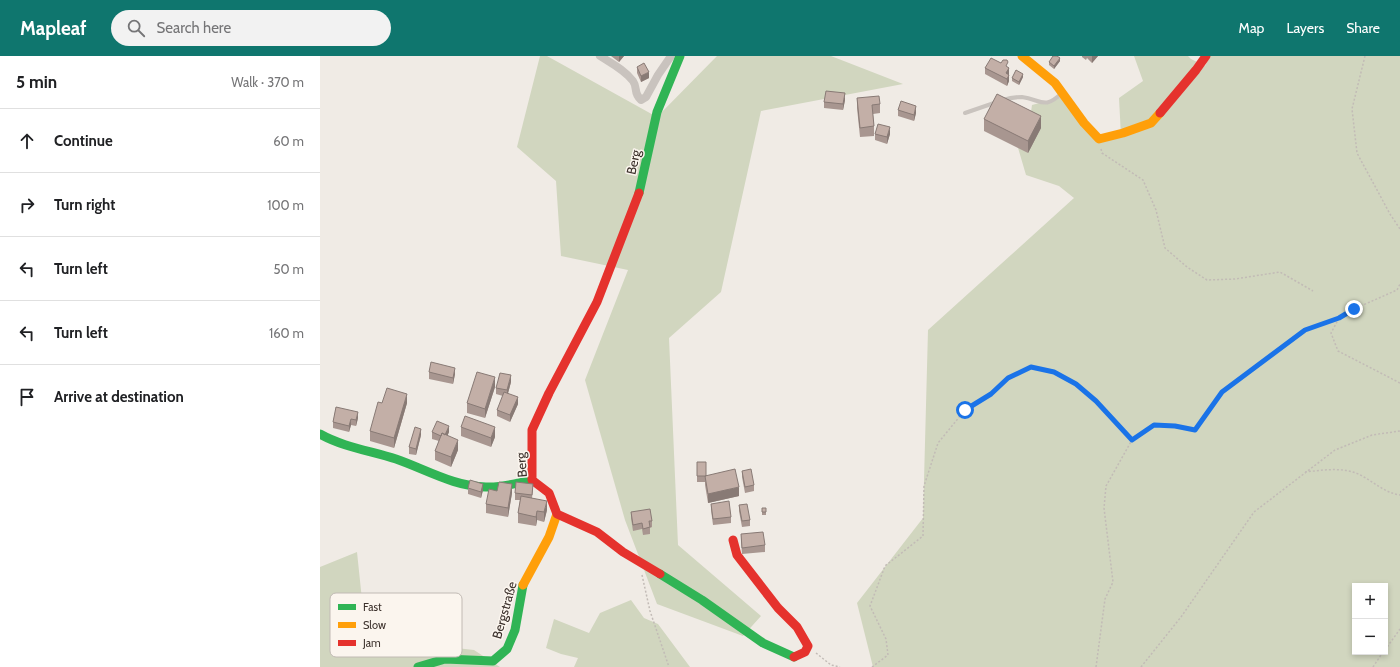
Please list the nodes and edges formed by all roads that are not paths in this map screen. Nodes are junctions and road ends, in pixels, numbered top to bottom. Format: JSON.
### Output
{"nodes":[{"id":1,"x":600,"y":56,"type":"edge"},
{"id":2,"x":671,"y":56,"type":"edge"},
{"id":3,"x":680,"y":56,"type":"edge"},
{"id":4,"x":1022,"y":56,"type":"edge"},
{"id":5,"x":1206,"y":56,"type":"edge"},
{"id":6,"x":1062,"y":93,"type":"junction"},
{"id":7,"x":965,"y":113,"type":"dead end"},
{"id":8,"x":320,"y":434,"type":"edge"},
{"id":9,"x":532,"y":480,"type":"junction"},
{"id":10,"x":557,"y":514,"type":"junction"},
{"id":11,"x":733,"y":540,"type":"dead end"},
{"id":12,"x":418,"y":667,"type":"edge"}],
"edges":[{"from":1,"to":2,"type":"street"},
{"from":3,"to":9,"type":"street","name":"Berg"},
{"from":4,"to":6,"type":"street"},
{"from":5,"to":6,"type":"street"},
{"from":6,"to":7,"type":"lane"},
{"from":8,"to":9,"type":"street"},
{"from":9,"to":10,"type":"street","name":"Berg"},
{"from":10,"to":11,"type":"street"},
{"from":10,"to":12,"type":"street","name":"Bergstraße"}]}
